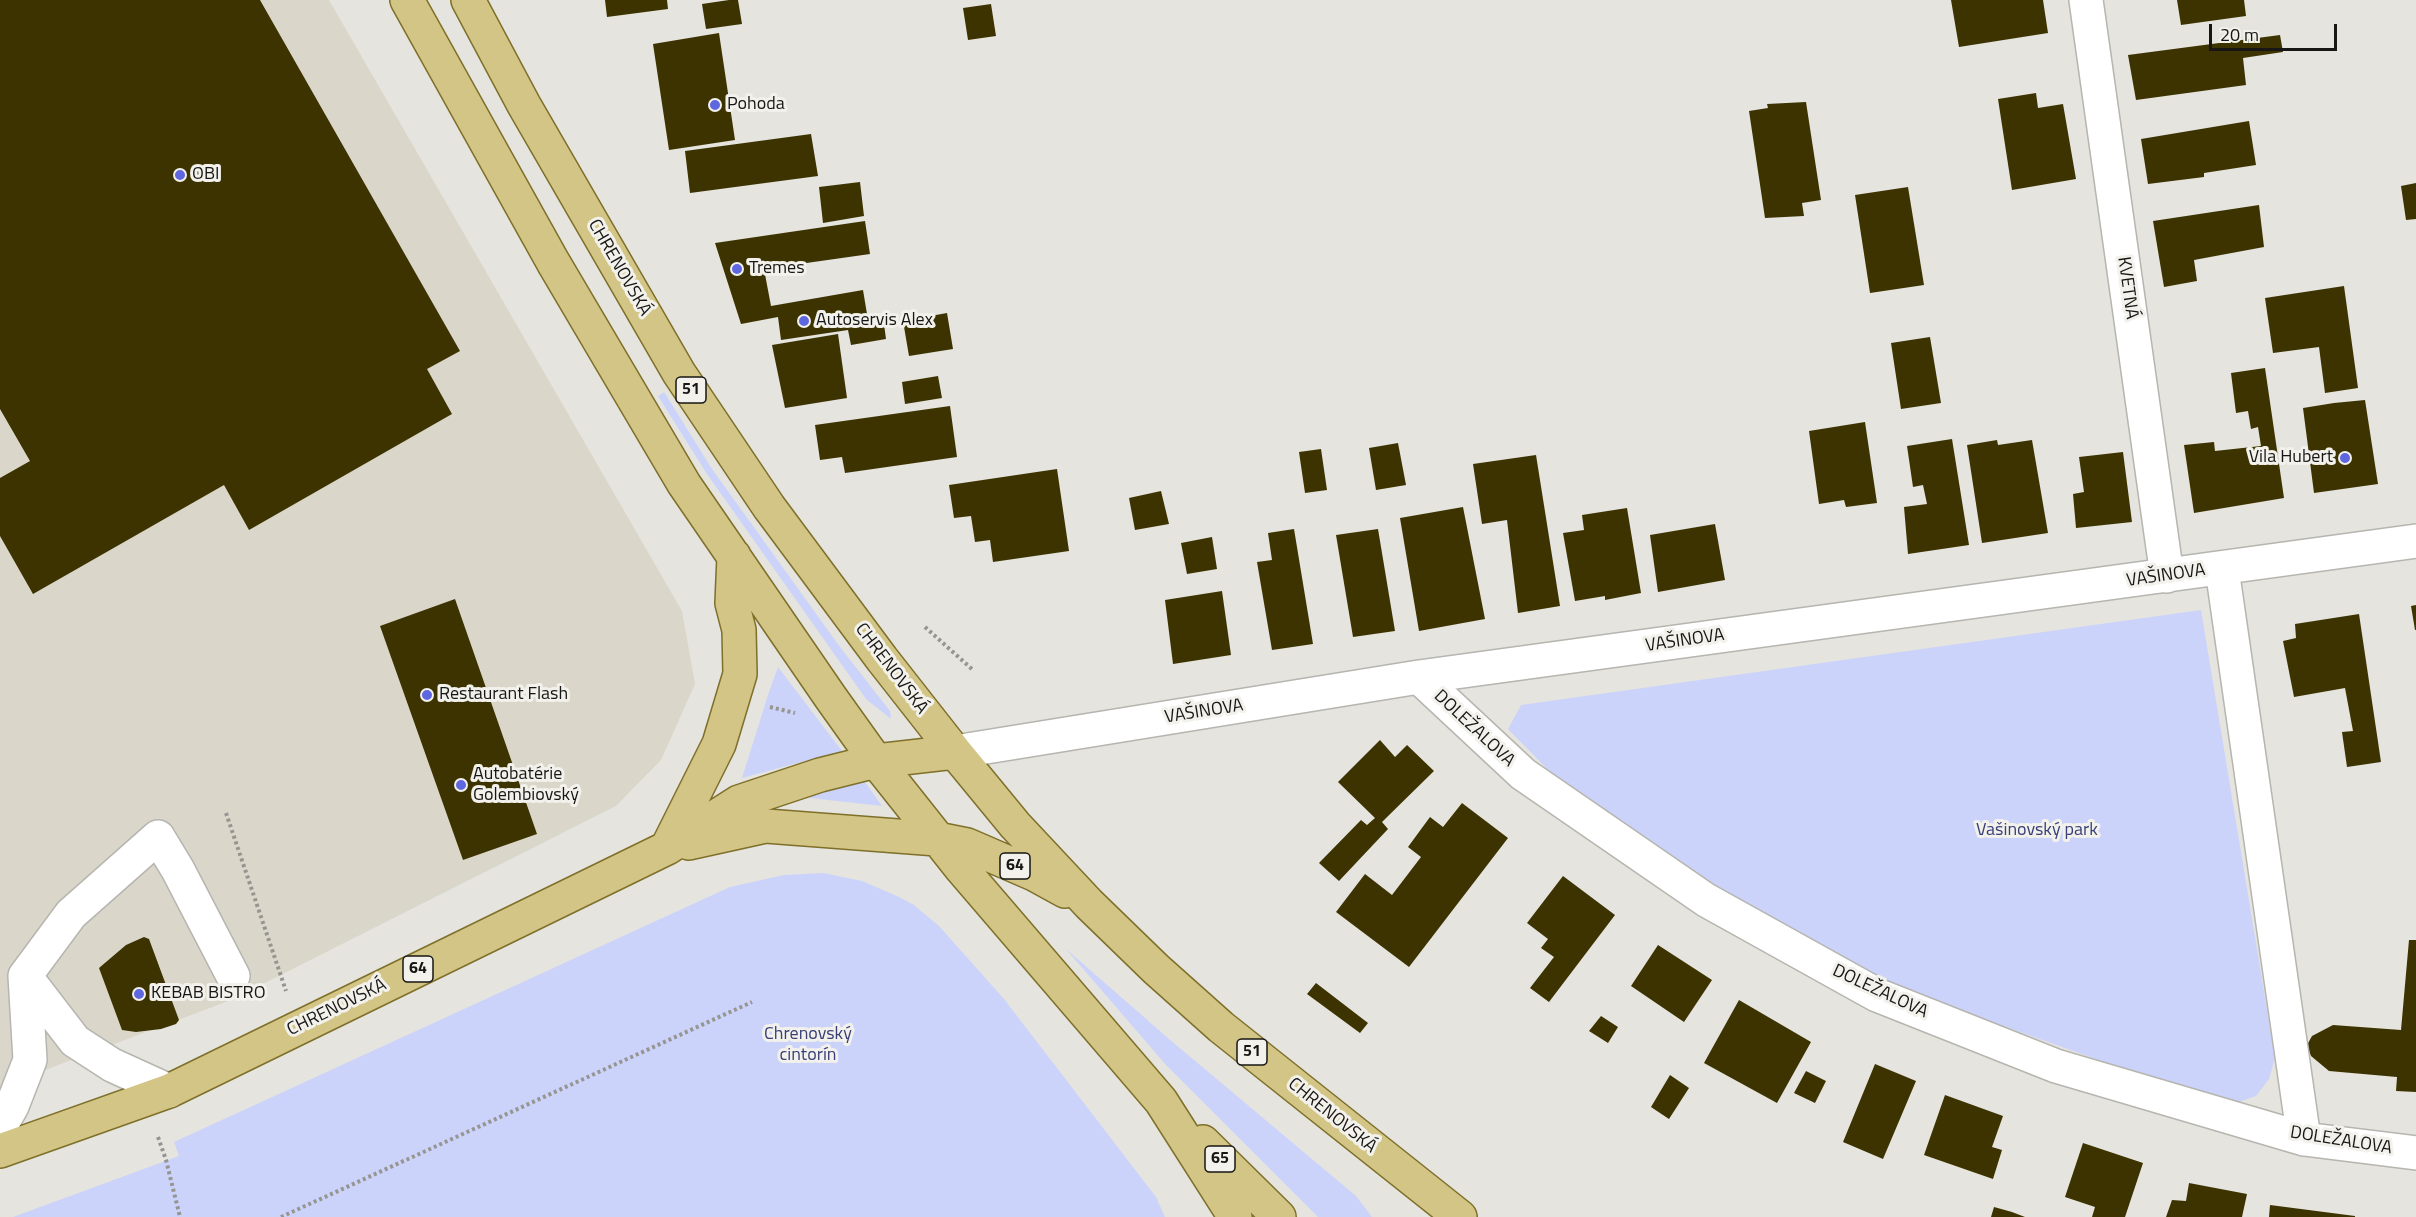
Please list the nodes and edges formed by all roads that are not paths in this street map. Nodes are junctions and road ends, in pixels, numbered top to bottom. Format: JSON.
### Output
{"nodes":[{"id":1,"x":407,"y":0,"type":"edge"},
{"id":2,"x":468,"y":0,"type":"edge"},
{"id":3,"x":2086,"y":0,"type":"edge"},
{"id":4,"x":2416,"y":541,"type":"edge"},
{"id":5,"x":734,"y":556,"type":"junction"},
{"id":6,"x":2222,"y":569,"type":"junction"},
{"id":7,"x":2167,"y":576,"type":"junction"},
{"id":8,"x":1419,"y":677,"type":"junction"},
{"id":9,"x":955,"y":752,"type":"junction"},
{"id":10,"x":876,"y":761,"type":"junction"},
{"id":11,"x":937,"y":839,"type":"junction"},
{"id":12,"x":667,"y":848,"type":"junction"},
{"id":13,"x":1089,"y":904,"type":"junction"},
{"id":14,"x":13,"y":976,"type":"edge"},
{"id":15,"x":233,"y":976,"type":"dead end"},
{"id":16,"x":169,"y":1091,"type":"junction"},
{"id":17,"x":1161,"y":1101,"type":"junction"},
{"id":18,"x":0,"y":1126,"type":"edge"},
{"id":19,"x":2304,"y":1139,"type":"junction"},
{"id":20,"x":0,"y":1151,"type":"edge"},
{"id":21,"x":2416,"y":1153,"type":"edge"},
{"id":22,"x":1424,"y":1203,"type":"edge"},
{"id":23,"x":1235,"y":1217,"type":"edge"},
{"id":24,"x":1279,"y":1217,"type":"edge"},
{"id":25,"x":1460,"y":1217,"type":"edge"}],
"edges":[{"from":1,"to":5,"type":"main road"},
{"from":2,"to":9,"type":"main road","name":"CHRENOVSKÁ","number":"51"},
{"from":3,"to":7,"type":"street","name":"KVETNÁ"},
{"from":4,"to":6,"type":"street","name":"VAŠINOVA"},
{"from":5,"to":10,"type":"main road"},
{"from":5,"to":12,"type":"main road"},
{"from":6,"to":7,"type":"street","name":"VAŠINOVA"},
{"from":6,"to":19,"type":"street"},
{"from":7,"to":8,"type":"street","name":"VAŠINOVA"},
{"from":8,"to":9,"type":"street","name":"VAŠINOVA"},
{"from":8,"to":19,"type":"street","name":"DOLEŽALOVA"},
{"from":9,"to":10,"type":"main road","number":"64"},
{"from":9,"to":13,"type":"main road","name":"CHRENOVSKÁ","number":"51"},
{"from":10,"to":11,"type":"main road"},
{"from":10,"to":12,"type":"main road","number":"64"},
{"from":11,"to":12,"type":"main road","number":"64"},
{"from":11,"to":13,"type":"main road","number":"64"},
{"from":11,"to":17,"type":"main road"},
{"from":12,"to":16,"type":"main road","name":"CHRENOVSKÁ","number":"64"},
{"from":13,"to":22,"type":"main road","name":"CHRENOVSKÁ","number":"51"},
{"from":14,"to":15,"type":"street"},
{"from":14,"to":16,"type":"street"},
{"from":14,"to":18,"type":"street"},
{"from":16,"to":20,"type":"main road","name":"CHRENOVSKÁ","number":"64"},
{"from":17,"to":23,"type":"main road"},
{"from":17,"to":24,"type":"main road","number":"65"},
{"from":19,"to":21,"type":"street","name":"DOLEŽALOVA"},
{"from":22,"to":25,"type":"main road","name":"CHRENOVSKÁ","number":"51"}]}
